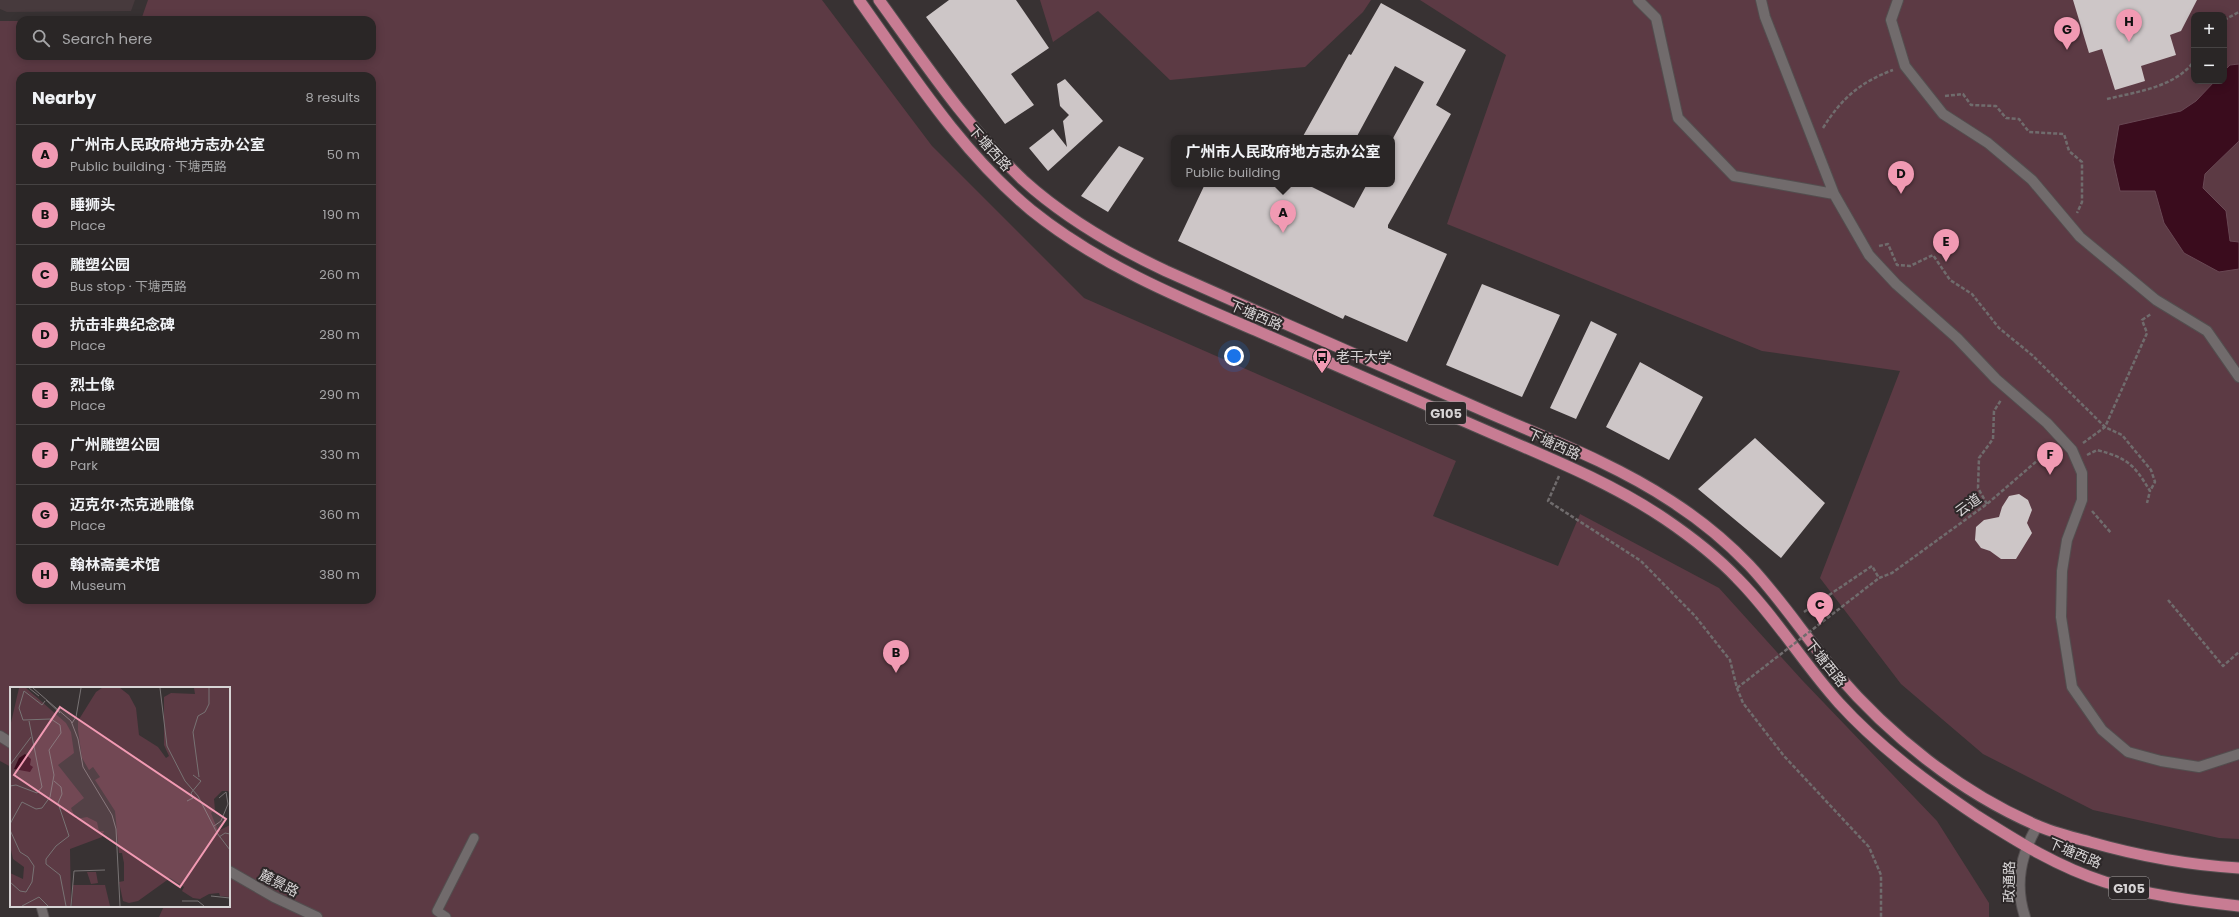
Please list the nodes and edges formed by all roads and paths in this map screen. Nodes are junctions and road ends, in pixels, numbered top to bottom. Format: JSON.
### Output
{"nodes":[{"id":1,"x":859,"y":0,"type":"edge"},
{"id":2,"x":879,"y":0,"type":"edge"},
{"id":3,"x":1638,"y":0,"type":"edge"},
{"id":4,"x":1761,"y":0,"type":"edge"},
{"id":5,"x":1898,"y":0,"type":"edge"},
{"id":6,"x":2239,"y":12,"type":"edge"},
{"id":7,"x":2227,"y":18,"type":"edge"},
{"id":8,"x":2191,"y":64,"type":"edge"},
{"id":9,"x":1904,"y":66,"type":"junction"},
{"id":10,"x":2107,"y":99,"type":"dead end"},
{"id":11,"x":1935,"y":104,"type":"junction"},
{"id":12,"x":1814,"y":140,"type":"junction"},
{"id":13,"x":1834,"y":194,"type":"junction"},
{"id":14,"x":2070,"y":226,"type":"junction"},
{"id":15,"x":1872,"y":247,"type":"dead end"},
{"id":16,"x":2148,"y":311,"type":"dead end"},
{"id":17,"x":2239,"y":377,"type":"edge"},
{"id":18,"x":2008,"y":389,"type":"junction"},
{"id":19,"x":2105,"y":427,"type":"junction"},
{"id":20,"x":2061,"y":438,"type":"junction"},
{"id":21,"x":2072,"y":450,"type":"junction"},
{"id":22,"x":2076,"y":461,"type":"junction"},
{"id":23,"x":1564,"y":465,"type":"junction"},
{"id":24,"x":2150,"y":491,"type":"junction"},
{"id":25,"x":2082,"y":500,"type":"junction"},
{"id":26,"x":2147,"y":503,"type":"dead end"},
{"id":27,"x":1987,"y":504,"type":"junction"},
{"id":28,"x":2111,"y":533,"type":"dead end"},
{"id":29,"x":1879,"y":578,"type":"junction"},
{"id":30,"x":2168,"y":600,"type":"dead end"},
{"id":31,"x":1794,"y":619,"type":"junction"},
{"id":32,"x":2239,"y":652,"type":"edge"},
{"id":33,"x":1737,"y":688,"type":"junction"},
{"id":34,"x":0,"y":736,"type":"edge"},
{"id":35,"x":10,"y":742,"type":"edge"},
{"id":36,"x":2239,"y":754,"type":"edge"},
{"id":37,"x":2037,"y":826,"type":"junction"},
{"id":38,"x":474,"y":838,"type":"dead end"},
{"id":39,"x":2026,"y":847,"type":"junction"},
{"id":40,"x":2239,"y":868,"type":"edge"},
{"id":41,"x":230,"y":873,"type":"edge"},
{"id":42,"x":2239,"y":906,"type":"edge"},
{"id":43,"x":41,"y":907,"type":"edge"},
{"id":44,"x":44,"y":917,"type":"edge"},
{"id":45,"x":317,"y":917,"type":"edge"},
{"id":46,"x":446,"y":917,"type":"edge"},
{"id":47,"x":1881,"y":917,"type":"edge"},
{"id":48,"x":2025,"y":917,"type":"edge"}],
"edges":[{"from":1,"to":23,"type":"highway","name":"下塘西路","number":"G105"},
{"from":2,"to":31,"type":"highway","name":"下塘西路","number":"G105"},
{"from":3,"to":13,"type":"street"},
{"from":4,"to":12,"type":"street"},
{"from":5,"to":9,"type":"street"},
{"from":6,"to":7,"type":"path"},
{"from":8,"to":10,"type":"path"},
{"from":9,"to":11,"type":"street"},
{"from":9,"to":12,"type":"path"},
{"from":11,"to":14,"type":"street"},
{"from":11,"to":14,"type":"path"},
{"from":12,"to":13,"type":"street"},
{"from":13,"to":18,"type":"street"},
{"from":14,"to":17,"type":"street"},
{"from":15,"to":19,"type":"path"},
{"from":16,"to":19,"type":"path"},
{"from":18,"to":20,"type":"street"},
{"from":18,"to":27,"type":"path"},
{"from":19,"to":21,"type":"path"},
{"from":19,"to":24,"type":"path"},
{"from":20,"to":21,"type":"street"},
{"from":20,"to":27,"type":"path","name":"云道"},
{"from":21,"to":22,"type":"street"},
{"from":22,"to":24,"type":"path"},
{"from":22,"to":25,"type":"street"},
{"from":23,"to":33,"type":"path"},
{"from":23,"to":39,"type":"highway","name":"下塘西路","number":"G105"},
{"from":24,"to":26,"type":"path"},
{"from":25,"to":28,"type":"path"},
{"from":25,"to":36,"type":"street"},
{"from":27,"to":29,"type":"path","name":"云道"},
{"from":29,"to":31,"type":"path"},
{"from":29,"to":33,"type":"path","name":"云道","bridge":true},
{"from":30,"to":32,"type":"path"},
{"from":31,"to":37,"type":"highway","name":"下塘西路","number":"G105"},
{"from":33,"to":47,"type":"path"},
{"from":34,"to":35,"type":"street"},
{"from":37,"to":39,"type":"street","name":"政通路"},
{"from":37,"to":40,"type":"highway","name":"下塘西路","number":"G105"},
{"from":38,"to":46,"type":"lane"},
{"from":39,"to":42,"type":"highway","name":"下塘西路","number":"G105"},
{"from":39,"to":48,"type":"street","name":"政通路"},
{"from":41,"to":45,"type":"street","name":"麓景路"},
{"from":43,"to":44,"type":"lane"}]}
